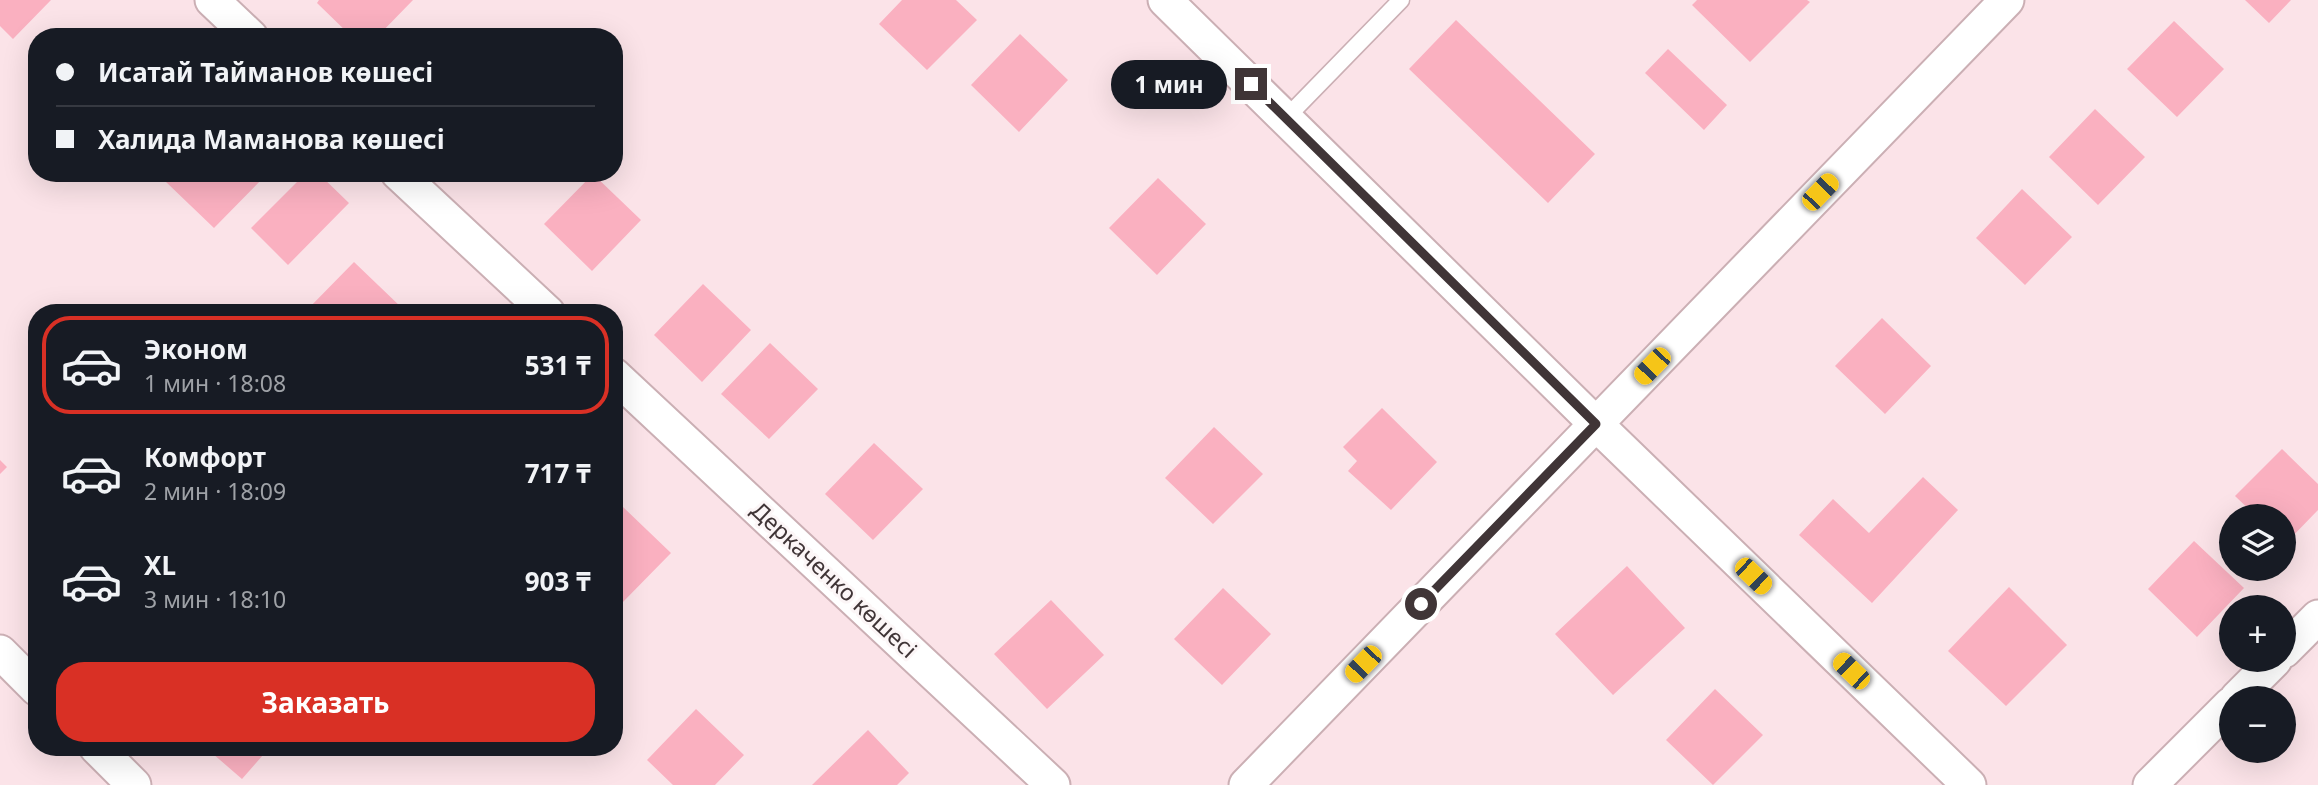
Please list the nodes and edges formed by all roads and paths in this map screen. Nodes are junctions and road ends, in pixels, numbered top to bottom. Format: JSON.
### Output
{"nodes":[{"id":1,"x":212,"y":0,"type":"edge"},
{"id":2,"x":1165,"y":0,"type":"edge"},
{"id":3,"x":1401,"y":0,"type":"edge"},
{"id":4,"x":2007,"y":0,"type":"edge"},
{"id":5,"x":242,"y":28,"type":"edge"},
{"id":6,"x":1286,"y":118,"type":"junction"},
{"id":7,"x":408,"y":182,"type":"edge"},
{"id":8,"x":538,"y":304,"type":"edge"},
{"id":9,"x":623,"y":383,"type":"edge"},
{"id":10,"x":1596,"y":424,"type":"junction"},
{"id":11,"x":2318,"y":617,"type":"edge"},
{"id":12,"x":2296,"y":639,"type":"edge"},
{"id":13,"x":0,"y":652,"type":"edge"},
{"id":14,"x":2263,"y":672,"type":"edge"},
{"id":15,"x":28,"y":680,"type":"edge"},
{"id":16,"x":2248,"y":686,"type":"edge"},
{"id":17,"x":2219,"y":716,"type":"edge"},
{"id":18,"x":105,"y":756,"type":"edge"},
{"id":19,"x":134,"y":785,"type":"edge"},
{"id":20,"x":1053,"y":785,"type":"edge"},
{"id":21,"x":1246,"y":785,"type":"edge"},
{"id":22,"x":1969,"y":785,"type":"edge"},
{"id":23,"x":2150,"y":785,"type":"edge"}],
"edges":[{"from":1,"to":5,"type":"street"},
{"from":2,"to":6,"type":"street"},
{"from":3,"to":6,"type":"lane"},
{"from":4,"to":10,"type":"street"},
{"from":6,"to":10,"type":"street"},
{"from":7,"to":8,"type":"street"},
{"from":9,"to":20,"type":"street","name":"Деркаченко көшесі"},
{"from":10,"to":21,"type":"street"},
{"from":10,"to":22,"type":"street"},
{"from":11,"to":12,"type":"street"},
{"from":13,"to":15,"type":"street"},
{"from":14,"to":16,"type":"street"},
{"from":17,"to":23,"type":"street"},
{"from":18,"to":19,"type":"street"}]}
